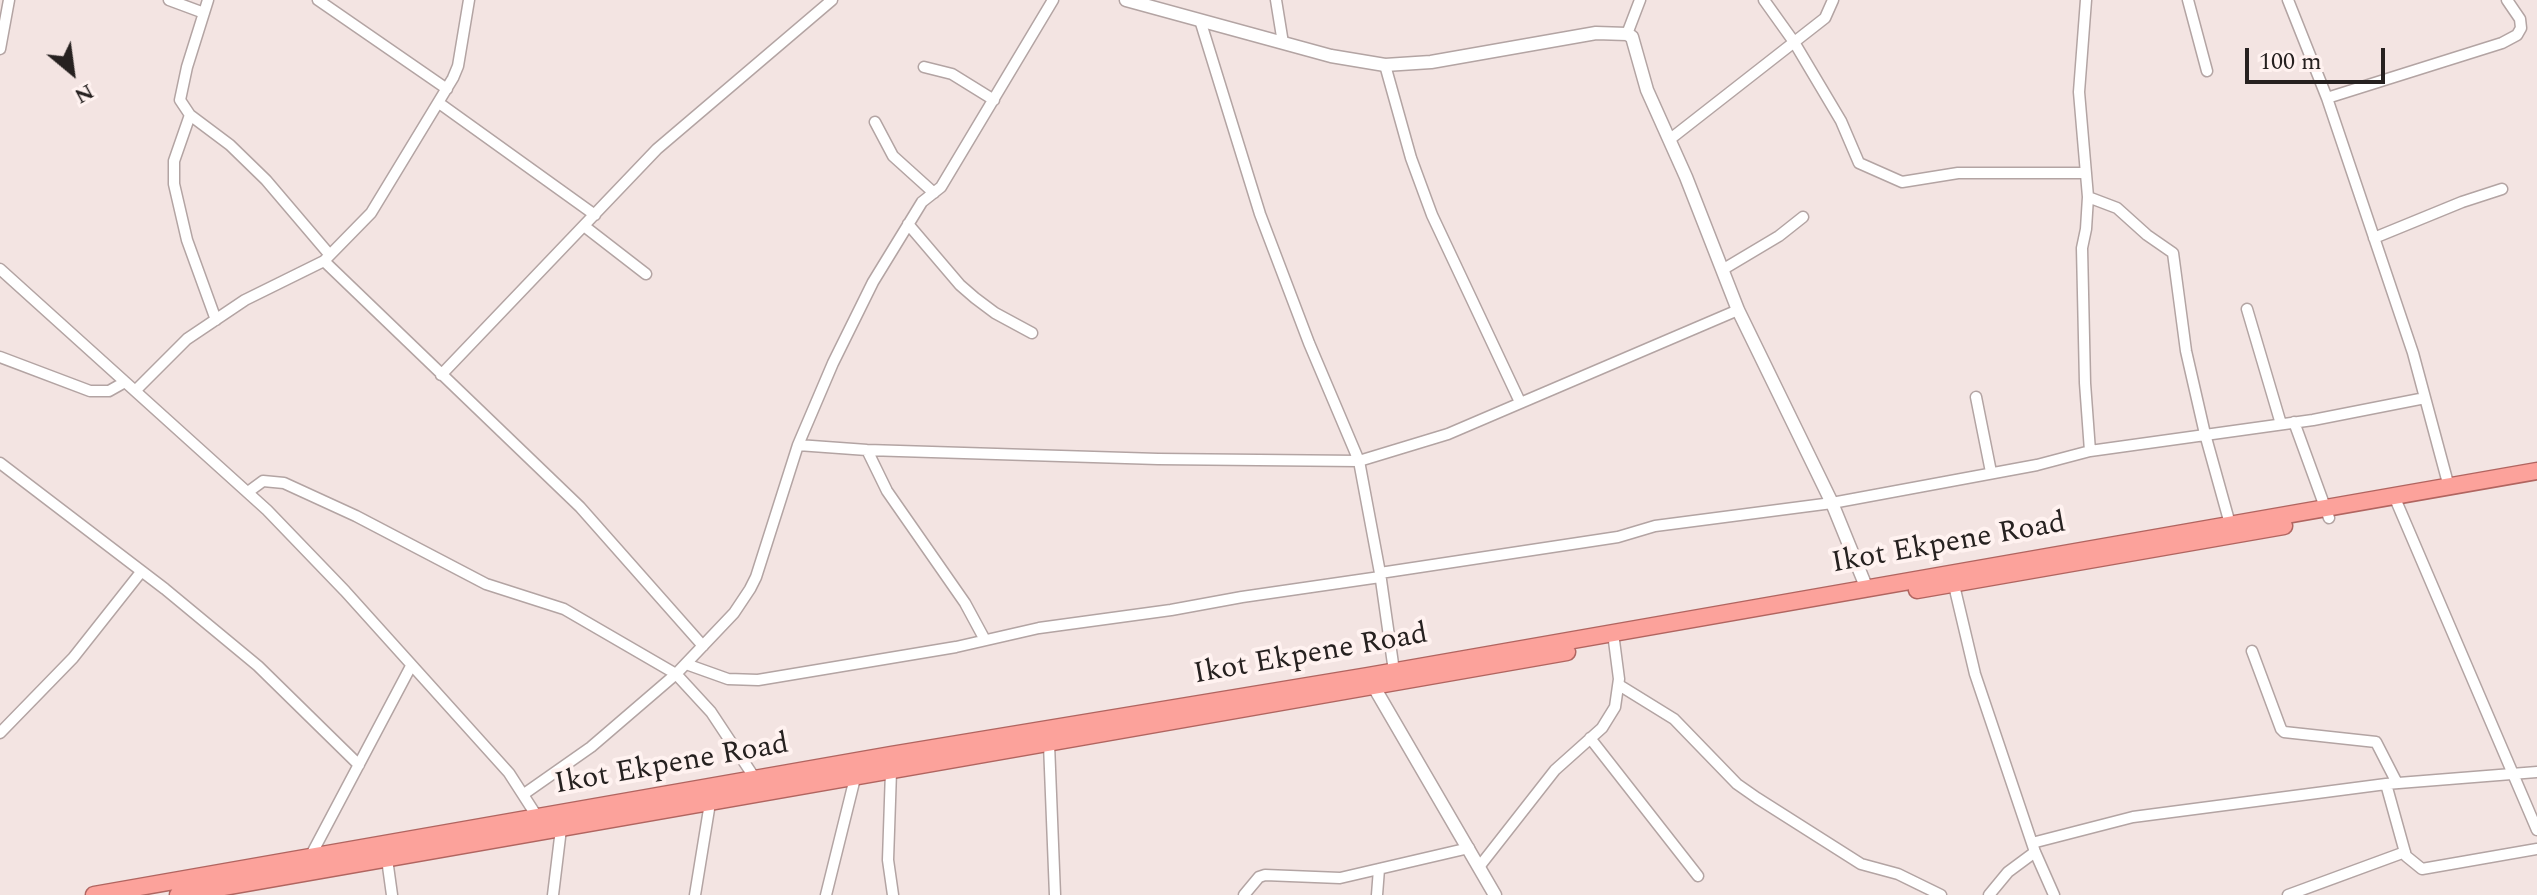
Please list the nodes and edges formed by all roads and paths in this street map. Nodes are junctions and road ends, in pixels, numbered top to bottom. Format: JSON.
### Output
{"nodes":[{"id":1,"x":9,"y":0,"type":"edge"},
{"id":2,"x":169,"y":0,"type":"edge"},
{"id":3,"x":208,"y":0,"type":"edge"},
{"id":4,"x":318,"y":0,"type":"edge"},
{"id":5,"x":469,"y":0,"type":"edge"},
{"id":6,"x":832,"y":0,"type":"edge"},
{"id":7,"x":1053,"y":0,"type":"edge"},
{"id":8,"x":1126,"y":0,"type":"edge"},
{"id":9,"x":1276,"y":0,"type":"edge"},
{"id":10,"x":1640,"y":0,"type":"edge"},
{"id":11,"x":1764,"y":0,"type":"edge"},
{"id":12,"x":1833,"y":0,"type":"edge"},
{"id":13,"x":2086,"y":0,"type":"edge"},
{"id":14,"x":2188,"y":0,"type":"edge"},
{"id":15,"x":2288,"y":0,"type":"edge"},
{"id":16,"x":2507,"y":0,"type":"edge"},
{"id":17,"x":204,"y":13,"type":"junction"},
{"id":18,"x":1200,"y":20,"type":"junction"},
{"id":19,"x":1627,"y":34,"type":"junction"},
{"id":20,"x":1794,"y":42,"type":"junction"},
{"id":21,"x":1283,"y":43,"type":"junction"},
{"id":22,"x":0,"y":49,"type":"edge"},
{"id":23,"x":1385,"y":65,"type":"junction"},
{"id":24,"x":924,"y":67,"type":"dead end"},
{"id":25,"x":2207,"y":71,"type":"dead end"},
{"id":26,"x":447,"y":89,"type":"junction"},
{"id":27,"x":2327,"y":98,"type":"junction"},
{"id":28,"x":994,"y":100,"type":"junction"},
{"id":29,"x":439,"y":103,"type":"junction"},
{"id":30,"x":190,"y":115,"type":"junction"},
{"id":31,"x":875,"y":122,"type":"dead end"},
{"id":32,"x":1669,"y":140,"type":"junction"},
{"id":33,"x":2086,"y":173,"type":"junction"},
{"id":34,"x":2502,"y":189,"type":"dead end"},
{"id":35,"x":934,"y":193,"type":"junction"},
{"id":36,"x":2088,"y":197,"type":"junction"},
{"id":37,"x":595,"y":215,"type":"junction"},
{"id":38,"x":1803,"y":217,"type":"dead end"},
{"id":39,"x":908,"y":224,"type":"junction"},
{"id":40,"x":584,"y":226,"type":"junction"},
{"id":41,"x":2374,"y":238,"type":"junction"},
{"id":42,"x":327,"y":258,"type":"junction"},
{"id":43,"x":0,"y":269,"type":"edge"},
{"id":44,"x":1722,"y":270,"type":"junction"},
{"id":45,"x":646,"y":274,"type":"dead end"},
{"id":46,"x":2247,"y":309,"type":"dead end"},
{"id":47,"x":1738,"y":310,"type":"junction"},
{"id":48,"x":216,"y":320,"type":"junction"},
{"id":49,"x":1032,"y":333,"type":"dead end"},
{"id":50,"x":0,"y":357,"type":"edge"},
{"id":51,"x":441,"y":375,"type":"junction"},
{"id":52,"x":125,"y":382,"type":"junction"},
{"id":53,"x":135,"y":391,"type":"junction"},
{"id":54,"x":1976,"y":397,"type":"dead end"},
{"id":55,"x":2425,"y":398,"type":"junction"},
{"id":56,"x":1520,"y":402,"type":"junction"},
{"id":57,"x":2294,"y":422,"type":"junction"},
{"id":58,"x":2281,"y":424,"type":"junction"},
{"id":59,"x":2205,"y":434,"type":"junction"},
{"id":60,"x":798,"y":445,"type":"junction"},
{"id":61,"x":867,"y":450,"type":"junction"},
{"id":62,"x":2090,"y":451,"type":"junction"},
{"id":63,"x":1359,"y":461,"type":"junction"},
{"id":64,"x":0,"y":463,"type":"edge"},
{"id":65,"x":2537,"y":471,"type":"edge"},
{"id":66,"x":1991,"y":472,"type":"junction"},
{"id":67,"x":2537,"y":482,"type":"edge"},
{"id":68,"x":2449,"y":487,"type":"junction"},
{"id":69,"x":248,"y":492,"type":"junction"},
{"id":70,"x":2397,"y":501,"type":"junction"},
{"id":71,"x":1832,"y":503,"type":"junction"},
{"id":72,"x":2327,"y":513,"type":"junction"},
{"id":73,"x":2230,"y":524,"type":"junction"},
{"id":74,"x":141,"y":572,"type":"junction"},
{"id":75,"x":1380,"y":575,"type":"junction"},
{"id":76,"x":1953,"y":578,"type":"junction"},
{"id":77,"x":1867,"y":589,"type":"junction"},
{"id":78,"x":1613,"y":638,"type":"junction"},
{"id":79,"x":985,"y":640,"type":"junction"},
{"id":80,"x":703,"y":646,"type":"junction"},
{"id":81,"x":2252,"y":651,"type":"dead end"},
{"id":82,"x":686,"y":664,"type":"junction"},
{"id":83,"x":411,"y":666,"type":"junction"},
{"id":84,"x":1394,"y":671,"type":"junction"},
{"id":85,"x":676,"y":674,"type":"junction"},
{"id":86,"x":1619,"y":685,"type":"junction"},
{"id":87,"x":1374,"y":687,"type":"junction"},
{"id":88,"x":0,"y":733,"type":"edge"},
{"id":89,"x":1590,"y":738,"type":"junction"},
{"id":90,"x":1049,"y":744,"type":"junction"},
{"id":91,"x":359,"y":765,"type":"junction"},
{"id":92,"x":891,"y":771,"type":"junction"},
{"id":93,"x":2512,"y":772,"type":"junction"},
{"id":94,"x":2537,"y":772,"type":"edge"},
{"id":95,"x":855,"y":778,"type":"junction"},
{"id":96,"x":756,"y":780,"type":"junction"},
{"id":97,"x":2392,"y":783,"type":"junction"},
{"id":98,"x":524,"y":794,"type":"junction"},
{"id":99,"x":710,"y":803,"type":"junction"},
{"id":100,"x":538,"y":818,"type":"junction"},
{"id":101,"x":561,"y":829,"type":"junction"},
{"id":102,"x":2537,"y":830,"type":"edge"},
{"id":103,"x":2033,"y":847,"type":"junction"},
{"id":104,"x":1469,"y":848,"type":"junction"},
{"id":105,"x":2537,"y":849,"type":"edge"},
{"id":106,"x":2405,"y":852,"type":"junction"},
{"id":107,"x":310,"y":857,"type":"junction"},
{"id":108,"x":387,"y":859,"type":"junction"},
{"id":109,"x":1479,"y":867,"type":"junction"},
{"id":110,"x":1379,"y":869,"type":"junction"},
{"id":111,"x":1698,"y":876,"type":"dead end"},
{"id":112,"x":123,"y":892,"type":"edge"},
{"id":113,"x":94,"y":895,"type":"edge"},
{"id":114,"x":178,"y":895,"type":"edge"},
{"id":115,"x":392,"y":895,"type":"edge"},
{"id":116,"x":553,"y":895,"type":"edge"},
{"id":117,"x":695,"y":895,"type":"edge"},
{"id":118,"x":826,"y":895,"type":"edge"},
{"id":119,"x":893,"y":895,"type":"edge"},
{"id":120,"x":1055,"y":895,"type":"edge"},
{"id":121,"x":1244,"y":895,"type":"edge"},
{"id":122,"x":1377,"y":895,"type":"edge"},
{"id":123,"x":1495,"y":895,"type":"edge"},
{"id":124,"x":1941,"y":895,"type":"edge"},
{"id":125,"x":1989,"y":895,"type":"edge"},
{"id":126,"x":2054,"y":895,"type":"edge"},
{"id":127,"x":2288,"y":895,"type":"edge"}],
"edges":[{"from":1,"to":22,"type":"street"},
{"from":2,"to":17,"type":"street"},
{"from":3,"to":17,"type":"street"},
{"from":4,"to":26,"type":"street"},
{"from":5,"to":26,"type":"street"},
{"from":6,"to":37,"type":"street"},
{"from":7,"to":28,"type":"street"},
{"from":8,"to":18,"type":"street"},
{"from":9,"to":21,"type":"street"},
{"from":10,"to":19,"type":"street"},
{"from":11,"to":20,"type":"street"},
{"from":12,"to":20,"type":"street"},
{"from":13,"to":33,"type":"street"},
{"from":14,"to":25,"type":"street"},
{"from":15,"to":27,"type":"street"},
{"from":16,"to":27,"type":"street"},
{"from":17,"to":30,"type":"street"},
{"from":18,"to":21,"type":"street"},
{"from":18,"to":63,"type":"street"},
{"from":19,"to":23,"type":"street"},
{"from":19,"to":32,"type":"street"},
{"from":20,"to":32,"type":"street"},
{"from":20,"to":33,"type":"street"},
{"from":21,"to":23,"type":"street"},
{"from":23,"to":56,"type":"street"},
{"from":24,"to":28,"type":"street"},
{"from":26,"to":29,"type":"street"},
{"from":27,"to":41,"type":"street"},
{"from":28,"to":35,"type":"street"},
{"from":29,"to":37,"type":"street"},
{"from":29,"to":42,"type":"street"},
{"from":30,"to":42,"type":"street"},
{"from":30,"to":48,"type":"street"},
{"from":31,"to":35,"type":"street"},
{"from":32,"to":44,"type":"street"},
{"from":33,"to":36,"type":"street"},
{"from":34,"to":41,"type":"street"},
{"from":35,"to":39,"type":"street"},
{"from":36,"to":59,"type":"street"},
{"from":36,"to":62,"type":"street"},
{"from":37,"to":40,"type":"street"},
{"from":38,"to":44,"type":"street"},
{"from":39,"to":49,"type":"street"},
{"from":39,"to":60,"type":"street"},
{"from":40,"to":45,"type":"street"},
{"from":40,"to":51,"type":"street"},
{"from":41,"to":55,"type":"street"},
{"from":42,"to":48,"type":"street"},
{"from":42,"to":51,"type":"street"},
{"from":43,"to":52,"type":"street"},
{"from":44,"to":47,"type":"street"},
{"from":46,"to":58,"type":"street"},
{"from":47,"to":56,"type":"street"},
{"from":47,"to":71,"type":"street"},
{"from":48,"to":53,"type":"street"},
{"from":50,"to":52,"type":"street"},
{"from":51,"to":80,"type":"street"},
{"from":52,"to":53,"type":"street"},
{"from":53,"to":69,"type":"street"},
{"from":54,"to":66,"type":"street"},
{"from":55,"to":57,"type":"street"},
{"from":55,"to":68,"type":"street"},
{"from":56,"to":63,"type":"street"},
{"from":57,"to":58,"type":"street"},
{"from":57,"to":72,"type":"street"},
{"from":58,"to":59,"type":"street"},
{"from":59,"to":62,"type":"street"},
{"from":59,"to":73,"type":"street"},
{"from":60,"to":61,"type":"street"},
{"from":60,"to":80,"type":"street"},
{"from":61,"to":63,"type":"street"},
{"from":61,"to":79,"type":"street"},
{"from":62,"to":66,"type":"street"},
{"from":63,"to":75,"type":"street"},
{"from":64,"to":74,"type":"street"},
{"from":65,"to":68,"type":"highway","name":"Ikot Ekpene Road"},
{"from":66,"to":71,"type":"street"},
{"from":67,"to":70,"type":"highway","name":"Ikot Ekpene Road"},
{"from":68,"to":70,"type":"highway","name":"Ikot Ekpene Road"},
{"from":69,"to":83,"type":"street"},
{"from":69,"to":85,"type":"street"},
{"from":70,"to":72,"type":"highway","name":"Ikot Ekpene Road"},
{"from":70,"to":93,"type":"street"},
{"from":71,"to":75,"type":"street"},
{"from":71,"to":77,"type":"street"},
{"from":72,"to":73,"type":"highway","name":"Ikot Ekpene Road"},
{"from":72,"to":76,"type":"highway","name":"Ikot Ekpene Road"},
{"from":73,"to":76,"type":"highway","name":"Ikot Ekpene Road"},
{"from":74,"to":88,"type":"street"},
{"from":74,"to":91,"type":"street"},
{"from":75,"to":79,"type":"street"},
{"from":75,"to":84,"type":"street"},
{"from":76,"to":77,"type":"highway","name":"Ikot Ekpene Road"},
{"from":76,"to":78,"type":"highway","name":"Ikot Ekpene Road"},
{"from":76,"to":103,"type":"street"},
{"from":77,"to":78,"type":"highway","name":"Ikot Ekpene Road"},
{"from":78,"to":84,"type":"highway","name":"Ikot Ekpene Road"},
{"from":78,"to":86,"type":"street"},
{"from":78,"to":87,"type":"highway","name":"Ikot Ekpene Road"},
{"from":79,"to":82,"type":"street"},
{"from":80,"to":82,"type":"street"},
{"from":81,"to":97,"type":"street"},
{"from":82,"to":85,"type":"street"},
{"from":83,"to":91,"type":"street"},
{"from":83,"to":98,"type":"street"},
{"from":84,"to":96,"type":"highway","name":"Ikot Ekpene Road"},
{"from":85,"to":96,"type":"street"},
{"from":85,"to":98,"type":"street"},
{"from":86,"to":89,"type":"street"},
{"from":86,"to":124,"type":"street"},
{"from":87,"to":90,"type":"highway","name":"Ikot Ekpene Road"},
{"from":87,"to":104,"type":"street"},
{"from":89,"to":109,"type":"street"},
{"from":89,"to":111,"type":"street"},
{"from":90,"to":92,"type":"highway","name":"Ikot Ekpene Road"},
{"from":90,"to":120,"type":"street"},
{"from":91,"to":107,"type":"street"},
{"from":92,"to":95,"type":"highway","name":"Ikot Ekpene Road"},
{"from":92,"to":119,"type":"street"},
{"from":93,"to":94,"type":"street"},
{"from":93,"to":97,"type":"street"},
{"from":93,"to":102,"type":"street"},
{"from":95,"to":99,"type":"highway","name":"Ikot Ekpene Road"},
{"from":95,"to":118,"type":"street"},
{"from":96,"to":100,"type":"highway","name":"Ikot Ekpene Road"},
{"from":97,"to":103,"type":"street"},
{"from":97,"to":106,"type":"street"},
{"from":98,"to":100,"type":"street"},
{"from":99,"to":101,"type":"highway","name":"Ikot Ekpene Road"},
{"from":99,"to":117,"type":"street"},
{"from":100,"to":107,"type":"highway","name":"Ikot Ekpene Road"},
{"from":101,"to":108,"type":"highway","name":"Ikot Ekpene Road"},
{"from":101,"to":116,"type":"street"},
{"from":103,"to":125,"type":"street"},
{"from":103,"to":126,"type":"street"},
{"from":104,"to":109,"type":"street"},
{"from":104,"to":110,"type":"street"},
{"from":105,"to":106,"type":"street"},
{"from":106,"to":127,"type":"street"},
{"from":107,"to":112,"type":"highway","name":"Ikot Ekpene Road"},
{"from":108,"to":114,"type":"highway","name":"Ikot Ekpene Road"},
{"from":108,"to":115,"type":"street"},
{"from":109,"to":123,"type":"street"},
{"from":110,"to":121,"type":"street"},
{"from":110,"to":122,"type":"street"},
{"from":112,"to":113,"type":"highway","name":"Ikot Ekpene Road"}]}
